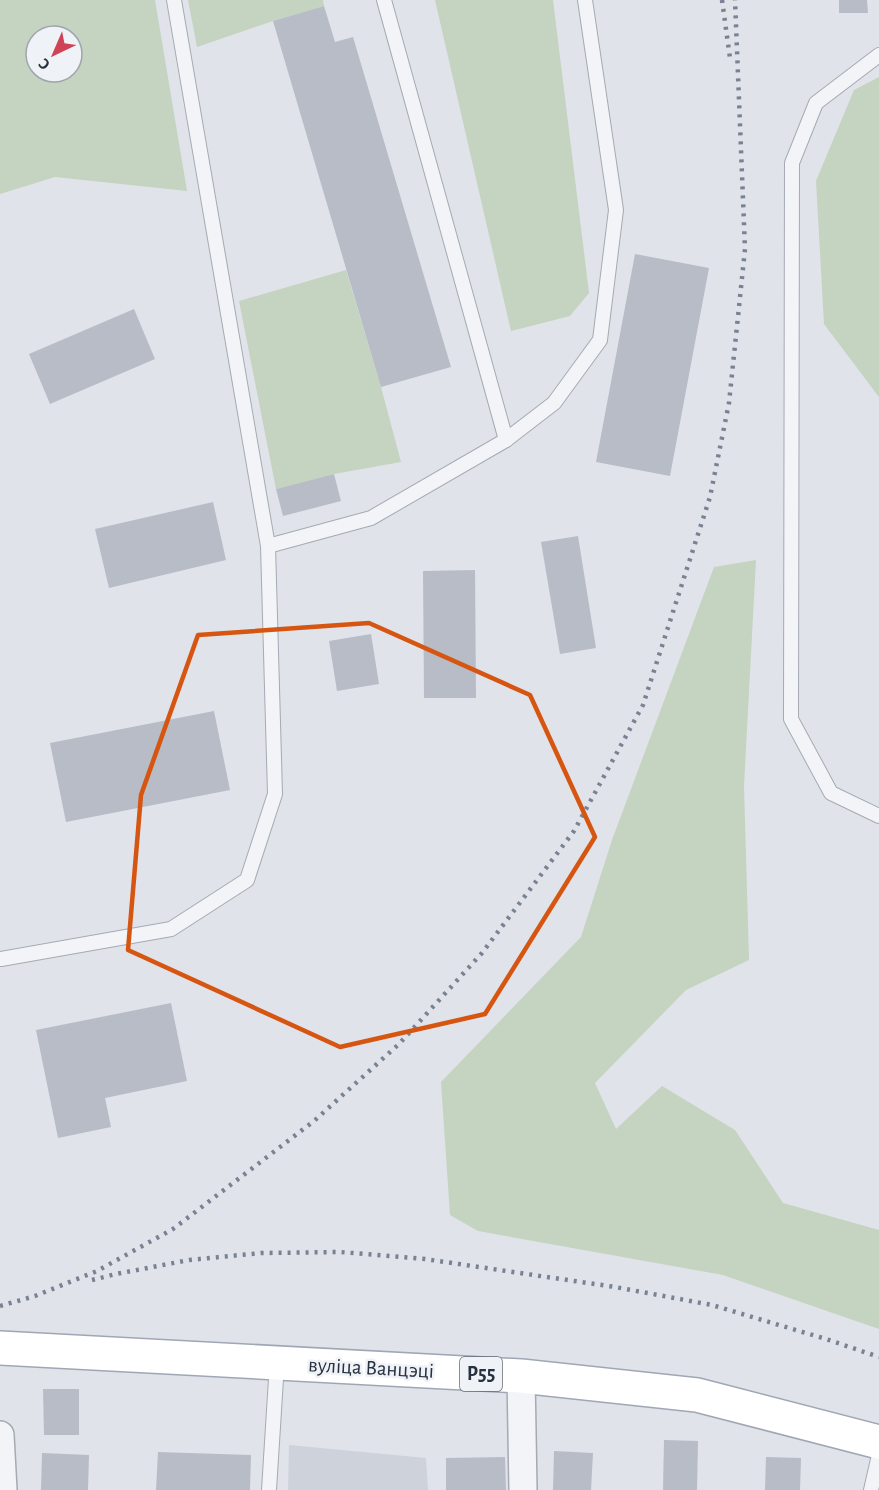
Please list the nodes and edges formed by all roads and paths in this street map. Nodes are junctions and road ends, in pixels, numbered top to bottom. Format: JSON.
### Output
{"nodes":[{"id":1,"x":174,"y":0,"type":"edge"},
{"id":2,"x":384,"y":0,"type":"edge"},
{"id":3,"x":585,"y":0,"type":"edge"},
{"id":4,"x":879,"y":55,"type":"edge"},
{"id":5,"x":506,"y":440,"type":"junction"},
{"id":6,"x":268,"y":546,"type":"junction"},
{"id":7,"x":879,"y":816,"type":"edge"},
{"id":8,"x":1,"y":959,"type":"edge"},
{"id":9,"x":0,"y":1348,"type":"edge"},
{"id":10,"x":277,"y":1363,"type":"junction"},
{"id":11,"x":521,"y":1376,"type":"junction"},
{"id":12,"x":0,"y":1435,"type":"edge"},
{"id":13,"x":879,"y":1442,"type":"edge"},
{"id":14,"x":0,"y":1445,"type":"edge"},
{"id":15,"x":879,"y":1455,"type":"edge"},
{"id":16,"x":3,"y":1490,"type":"edge"},
{"id":17,"x":269,"y":1490,"type":"edge"},
{"id":18,"x":523,"y":1490,"type":"edge"},
{"id":19,"x":871,"y":1490,"type":"edge"}],
"edges":[{"from":1,"to":6,"type":"lane"},
{"from":2,"to":5,"type":"lane"},
{"from":3,"to":5,"type":"lane"},
{"from":4,"to":7,"type":"lane"},
{"from":5,"to":6,"type":"lane"},
{"from":6,"to":8,"type":"lane"},
{"from":9,"to":10,"type":"main road","name":"вуліца Ванцэці","number":"Р55"},
{"from":10,"to":11,"type":"main road","name":"вуліца Ванцэці","number":"Р55"},
{"from":10,"to":17,"type":"lane"},
{"from":11,"to":13,"type":"main road","name":"вуліца Ванцэці","number":"Р55"},
{"from":11,"to":18,"type":"street"},
{"from":12,"to":14,"type":"street"},
{"from":14,"to":16,"type":"street"},
{"from":15,"to":19,"type":"lane"}]}
